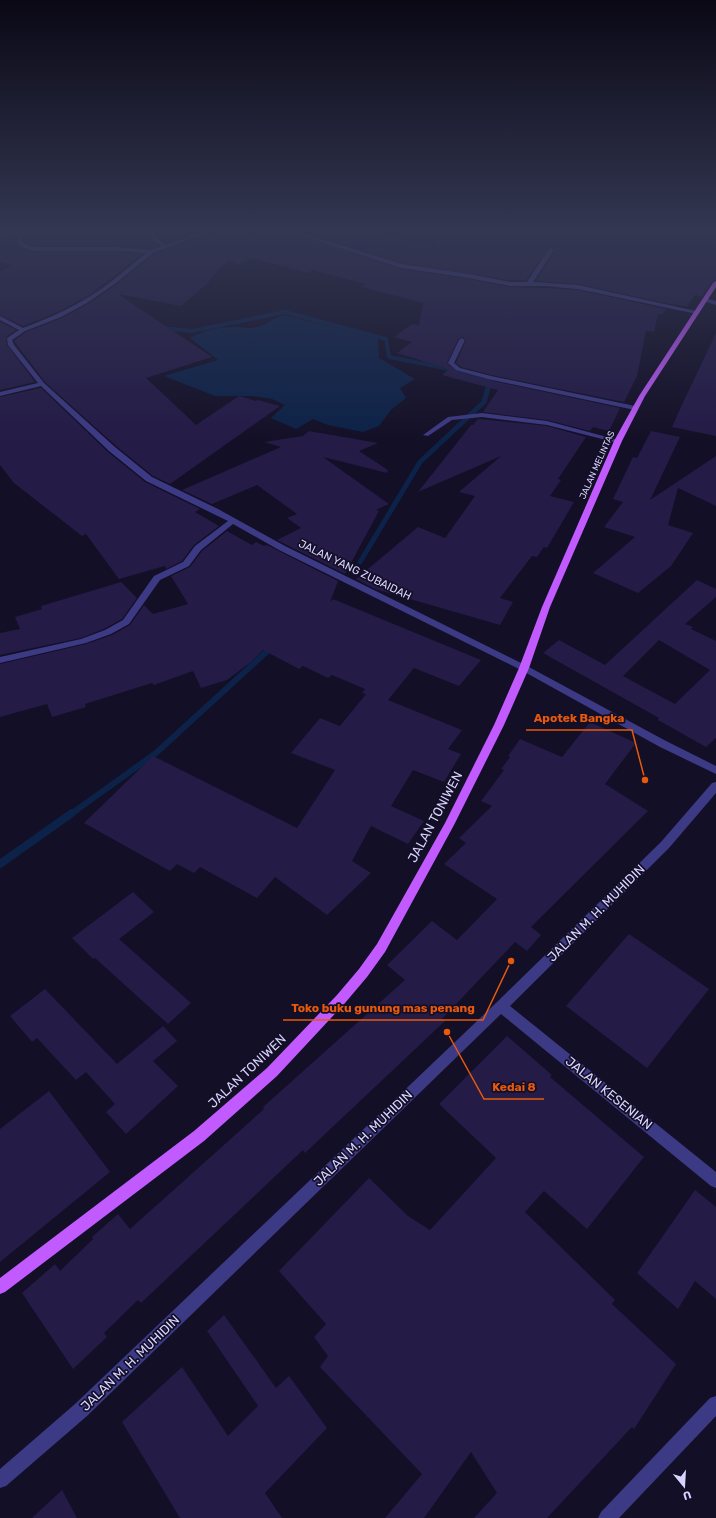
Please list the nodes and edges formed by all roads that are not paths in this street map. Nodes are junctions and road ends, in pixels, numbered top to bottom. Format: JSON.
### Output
{"nodes":[{"id":1,"x":88,"y":300,"type":"edge"},
{"id":2,"x":639,"y":300,"type":"edge"},
{"id":3,"x":705,"y":300,"type":"joint"},
{"id":4,"x":716,"y":303,"type":"edge"},
{"id":5,"x":697,"y":312,"type":"junction"},
{"id":6,"x":0,"y":318,"type":"edge"},
{"id":7,"x":23,"y":330,"type":"junction"},
{"id":8,"x":462,"y":340,"type":"dead end"},
{"id":9,"x":42,"y":384,"type":"junction"},
{"id":10,"x":0,"y":394,"type":"edge"},
{"id":11,"x":635,"y":408,"type":"junction"},
{"id":12,"x":426,"y":435,"type":"dead end"},
{"id":13,"x":618,"y":441,"type":"junction"},
{"id":14,"x":233,"y":521,"type":"junction"},
{"id":15,"x":0,"y":660,"type":"edge"},
{"id":16,"x":524,"y":668,"type":"junction"},
{"id":17,"x":716,"y":770,"type":"edge"},
{"id":18,"x":716,"y":786,"type":"edge"},
{"id":19,"x":501,"y":1006,"type":"junction"},
{"id":20,"x":716,"y":1180,"type":"edge"},
{"id":21,"x":0,"y":1287,"type":"edge"},
{"id":22,"x":716,"y":1404,"type":"edge"},
{"id":23,"x":0,"y":1480,"type":"edge"},
{"id":24,"x":607,"y":1518,"type":"edge"}],
"edges":[{"from":1,"to":7,"type":"street"},
{"from":2,"to":5,"type":"street"},
{"from":3,"to":4,"type":"street"},
{"from":3,"to":5,"type":"main road","name":"JALAN MELINTAS"},
{"from":5,"to":11,"type":"main road","name":"JALAN MELINTAS"},
{"from":6,"to":7,"type":"street"},
{"from":7,"to":9,"type":"street","name":"JALAN YANG ZUBAIDAH"},
{"from":8,"to":11,"type":"street"},
{"from":9,"to":10,"type":"street"},
{"from":9,"to":14,"type":"street","name":"JALAN YANG ZUBAIDAH"},
{"from":11,"to":13,"type":"main road","name":"JALAN MELINTAS"},
{"from":12,"to":13,"type":"street"},
{"from":13,"to":16,"type":"main road","name":"JALAN MELINTAS"},
{"from":14,"to":15,"type":"street"},
{"from":14,"to":16,"type":"street","name":"JALAN YANG ZUBAIDAH"},
{"from":16,"to":17,"type":"street","name":"JALAN YANG ZUBAIDAH"},
{"from":16,"to":21,"type":"main road","name":"JALAN TONIWEN"},
{"from":18,"to":19,"type":"street","name":"JALAN M. H. MUHIDIN"},
{"from":19,"to":20,"type":"street","name":"JALAN KESENIAN"},
{"from":19,"to":23,"type":"street","name":"JALAN M. H. MUHIDIN"},
{"from":22,"to":24,"type":"street"}]}
